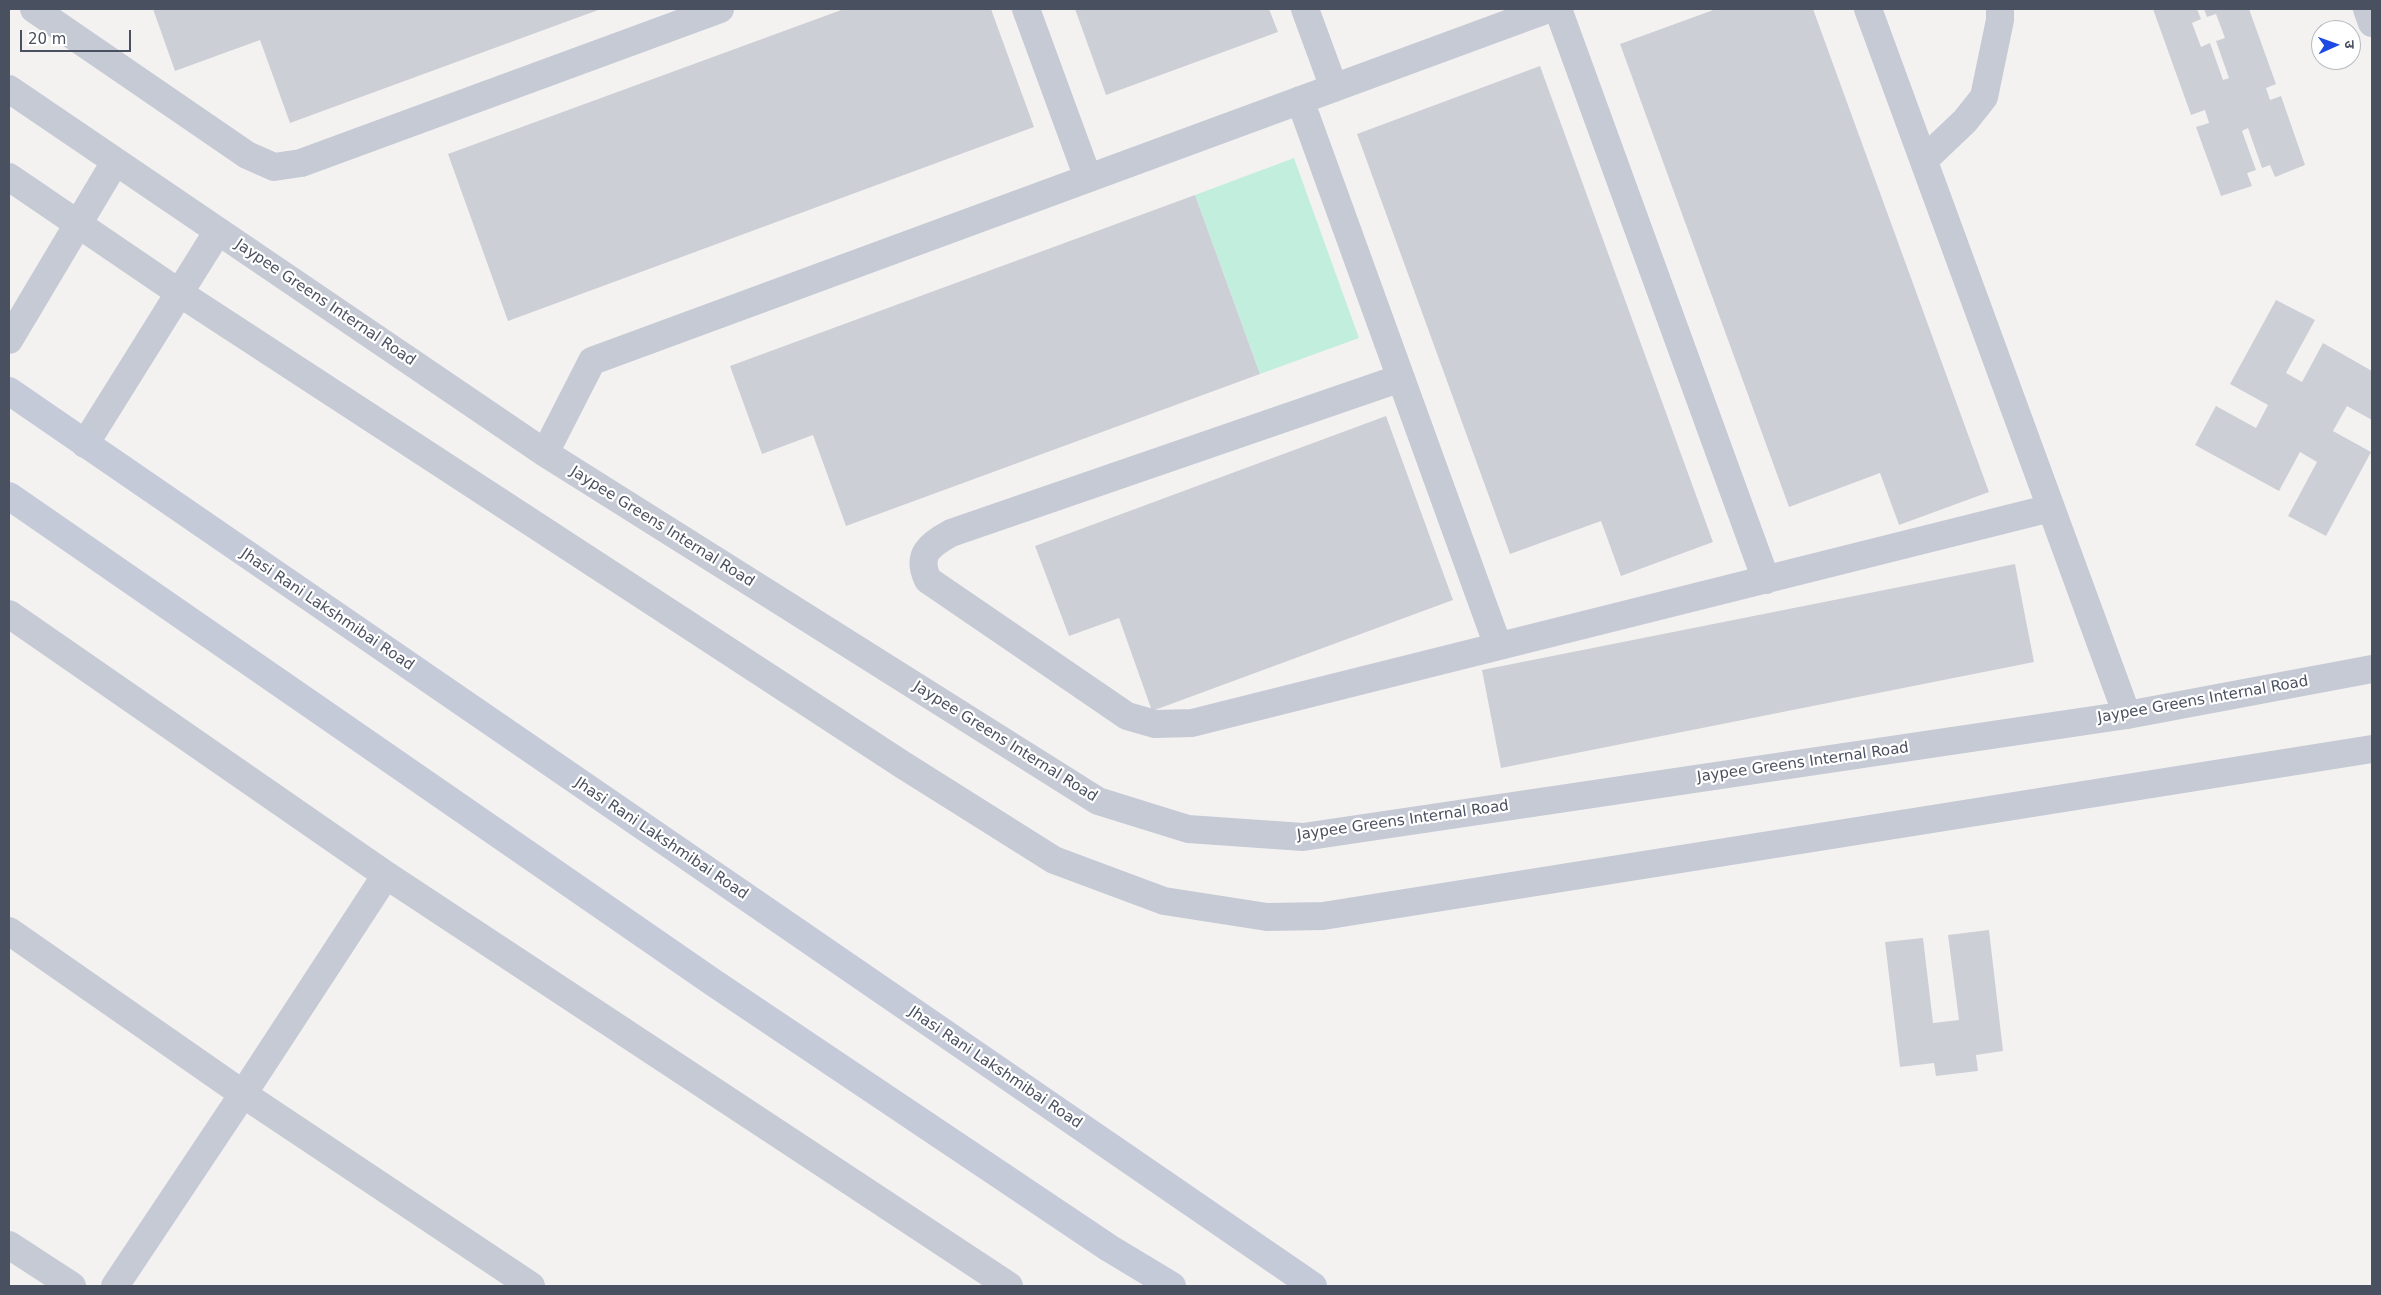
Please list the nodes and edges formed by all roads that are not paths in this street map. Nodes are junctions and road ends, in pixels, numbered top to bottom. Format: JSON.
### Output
{"nodes":[{"id":1,"x":34,"y":9,"type":"edge"},
{"id":2,"x":720,"y":9,"type":"edge"},
{"id":3,"x":1026,"y":9,"type":"edge"},
{"id":4,"x":1305,"y":9,"type":"edge"},
{"id":5,"x":1548,"y":9,"type":"edge"},
{"id":6,"x":1558,"y":9,"type":"edge"},
{"id":7,"x":1868,"y":9,"type":"edge"},
{"id":8,"x":2000,"y":9,"type":"edge"},
{"id":9,"x":2367,"y":9,"type":"edge"},
{"id":10,"x":2372,"y":23,"type":"edge"},
{"id":11,"x":1334,"y":88,"type":"junction"},
{"id":12,"x":9,"y":89,"type":"edge"},
{"id":13,"x":1300,"y":100,"type":"junction"},
{"id":14,"x":1924,"y":160,"type":"junction"},
{"id":15,"x":116,"y":162,"type":"junction"},
{"id":16,"x":9,"y":177,"type":"edge"},
{"id":17,"x":1088,"y":178,"type":"junction"},
{"id":18,"x":79,"y":225,"type":"junction"},
{"id":19,"x":218,"y":231,"type":"junction"},
{"id":20,"x":181,"y":294,"type":"junction"},
{"id":21,"x":9,"y":340,"type":"edge"},
{"id":22,"x":1401,"y":378,"type":"junction"},
{"id":23,"x":9,"y":391,"type":"edge"},
{"id":24,"x":86,"y":444,"type":"junction"},
{"id":25,"x":545,"y":453,"type":"junction"},
{"id":26,"x":9,"y":496,"type":"edge"},
{"id":27,"x":2051,"y":508,"type":"junction"},
{"id":28,"x":1766,"y":580,"type":"junction"},
{"id":29,"x":9,"y":614,"type":"edge"},
{"id":30,"x":1498,"y":646,"type":"junction"},
{"id":31,"x":2372,"y":669,"type":"edge"},
{"id":32,"x":2126,"y":715,"type":"junction"},
{"id":33,"x":2372,"y":749,"type":"edge"},
{"id":34,"x":386,"y":875,"type":"junction"},
{"id":35,"x":9,"y":931,"type":"edge"},
{"id":36,"x":243,"y":1094,"type":"junction"},
{"id":37,"x":9,"y":1245,"type":"edge"},
{"id":38,"x":72,"y":1286,"type":"edge"},
{"id":39,"x":114,"y":1286,"type":"edge"},
{"id":40,"x":531,"y":1286,"type":"edge"},
{"id":41,"x":1009,"y":1286,"type":"edge"},
{"id":42,"x":1172,"y":1286,"type":"edge"},
{"id":43,"x":1313,"y":1286,"type":"edge"}],
"edges":[{"from":1,"to":2,"type":"street"},
{"from":3,"to":17,"type":"street"},
{"from":4,"to":11,"type":"street"},
{"from":5,"to":11,"type":"street"},
{"from":6,"to":28,"type":"street"},
{"from":7,"to":14,"type":"street"},
{"from":8,"to":14,"type":"street"},
{"from":9,"to":10,"type":"street"},
{"from":11,"to":13,"type":"street"},
{"from":12,"to":15,"type":"street","name":"Jaypee Greens Internal Road"},
{"from":13,"to":17,"type":"street"},
{"from":13,"to":22,"type":"street"},
{"from":14,"to":27,"type":"street"},
{"from":15,"to":18,"type":"street"},
{"from":15,"to":19,"type":"street","name":"Jaypee Greens Internal Road"},
{"from":16,"to":18,"type":"street"},
{"from":17,"to":25,"type":"street"},
{"from":18,"to":20,"type":"street"},
{"from":18,"to":21,"type":"street"},
{"from":19,"to":20,"type":"street"},
{"from":19,"to":25,"type":"street","name":"Jaypee Greens Internal Road"},
{"from":20,"to":24,"type":"street"},
{"from":20,"to":33,"type":"street"},
{"from":22,"to":30,"type":"street"},
{"from":22,"to":30,"type":"street"},
{"from":23,"to":24,"type":"main road","name":"Jhasi Rani Lakshmibai Road"},
{"from":24,"to":43,"type":"main road","name":"Jhasi Rani Lakshmibai Road"},
{"from":25,"to":32,"type":"street","name":"Jaypee Greens Internal Road"},
{"from":26,"to":42,"type":"main road"},
{"from":27,"to":28,"type":"street"},
{"from":27,"to":32,"type":"street"},
{"from":28,"to":30,"type":"street"},
{"from":29,"to":34,"type":"street"},
{"from":31,"to":32,"type":"street","name":"Jaypee Greens Internal Road"},
{"from":34,"to":36,"type":"street"},
{"from":34,"to":41,"type":"street"},
{"from":35,"to":36,"type":"street"},
{"from":36,"to":39,"type":"street"},
{"from":36,"to":40,"type":"street"},
{"from":37,"to":38,"type":"street"}]}
